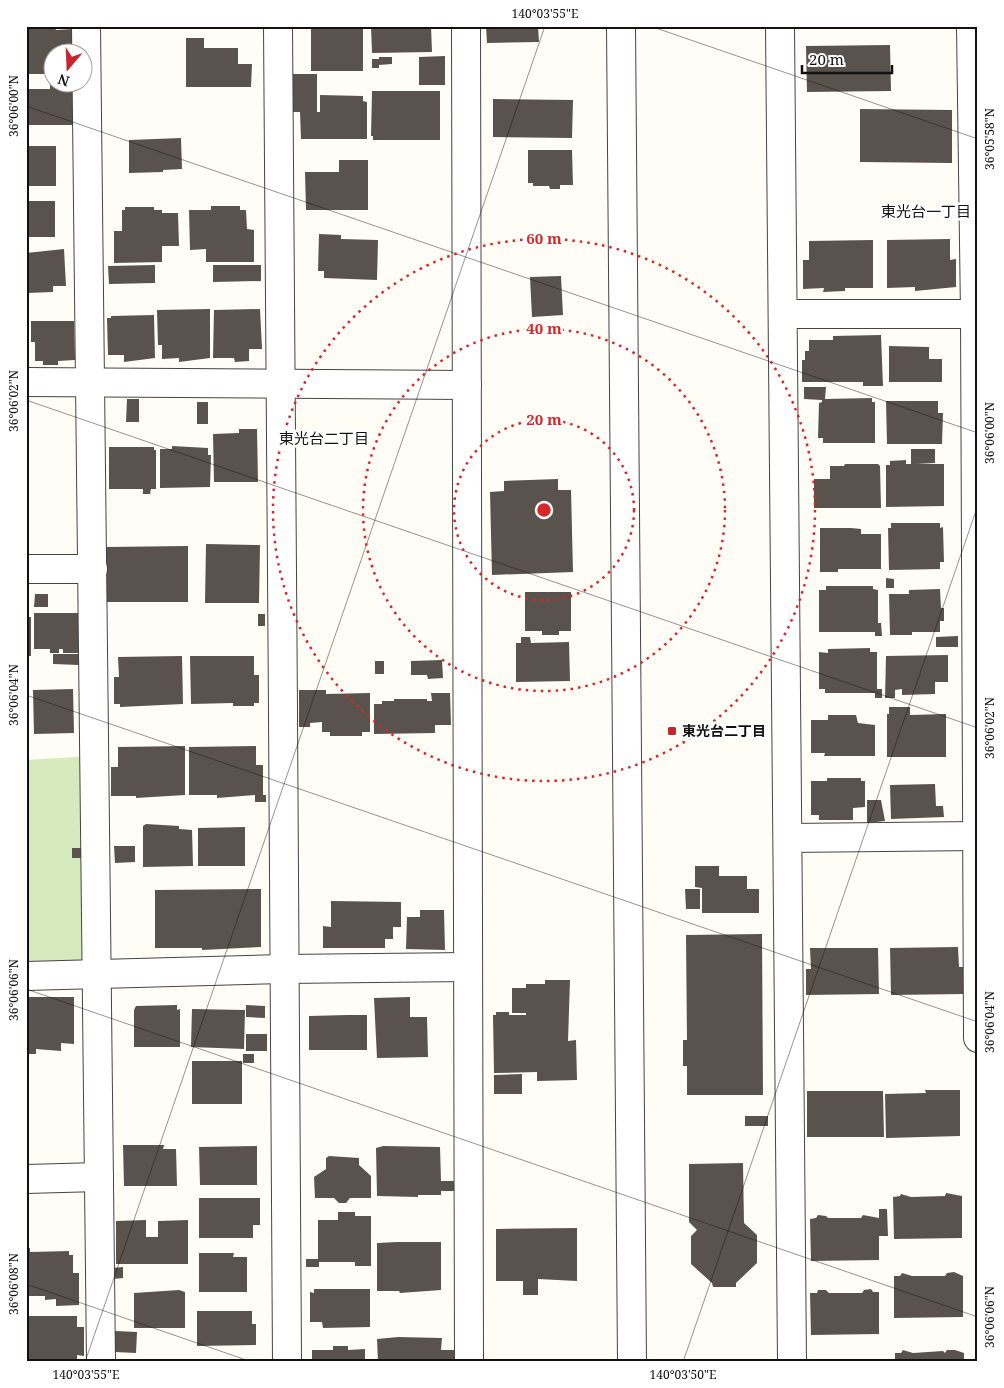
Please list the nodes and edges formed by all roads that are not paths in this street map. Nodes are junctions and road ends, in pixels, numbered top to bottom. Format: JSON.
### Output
{"nodes":[{"id":1,"x":86,"y":26,"type":"edge"},
{"id":2,"x":278,"y":26,"type":"edge"},
{"id":3,"x":466,"y":26,"type":"edge"},
{"id":4,"x":621,"y":26,"type":"edge"},
{"id":5,"x":780,"y":26,"type":"edge"},
{"id":6,"x":970,"y":26,"type":"edge"},
{"id":7,"x":783,"y":314,"type":"junction"},
{"id":8,"x":976,"y":314,"type":"edge"},
{"id":9,"x":26,"y":382,"type":"edge"},
{"id":10,"x":90,"y":383,"type":"junction"},
{"id":11,"x":282,"y":385,"type":"junction"},
{"id":12,"x":467,"y":385,"type":"junction"},
{"id":13,"x":26,"y":569,"type":"edge"},
{"id":14,"x":92,"y":569,"type":"junction"},
{"id":15,"x":977,"y":836,"type":"edge"},
{"id":16,"x":788,"y":838,"type":"junction"},
{"id":17,"x":468,"y":967,"type":"junction"},
{"id":18,"x":283,"y":969,"type":"junction"},
{"id":19,"x":97,"y":975,"type":"junction"},
{"id":20,"x":26,"y":976,"type":"edge"},
{"id":21,"x":978,"y":1038,"type":"edge"},
{"id":22,"x":99,"y":1177,"type":"junction"},
{"id":23,"x":26,"y":1179,"type":"edge"},
{"id":24,"x":101,"y":1362,"type":"edge"},
{"id":25,"x":287,"y":1362,"type":"edge"},
{"id":26,"x":469,"y":1362,"type":"edge"},
{"id":27,"x":632,"y":1362,"type":"edge"},
{"id":28,"x":792,"y":1362,"type":"edge"}],
"edges":[{"from":1,"to":10,"type":"street"},
{"from":2,"to":11,"type":"street"},
{"from":3,"to":12,"type":"street"},
{"from":4,"to":27,"type":"street"},
{"from":5,"to":7,"type":"street"},
{"from":6,"to":8,"type":"street"},
{"from":7,"to":8,"type":"street"},
{"from":7,"to":16,"type":"street"},
{"from":8,"to":15,"type":"street"},
{"from":9,"to":10,"type":"street"},
{"from":10,"to":11,"type":"street"},
{"from":10,"to":14,"type":"street"},
{"from":11,"to":12,"type":"street"},
{"from":11,"to":18,"type":"street"},
{"from":12,"to":17,"type":"street"},
{"from":13,"to":14,"type":"street"},
{"from":14,"to":19,"type":"street"},
{"from":15,"to":16,"type":"street"},
{"from":15,"to":21,"type":"street"},
{"from":16,"to":28,"type":"street"},
{"from":17,"to":18,"type":"street"},
{"from":17,"to":26,"type":"street"},
{"from":18,"to":19,"type":"street"},
{"from":18,"to":25,"type":"street"},
{"from":19,"to":20,"type":"street"},
{"from":19,"to":22,"type":"street"},
{"from":22,"to":23,"type":"street"},
{"from":22,"to":24,"type":"street"}]}
